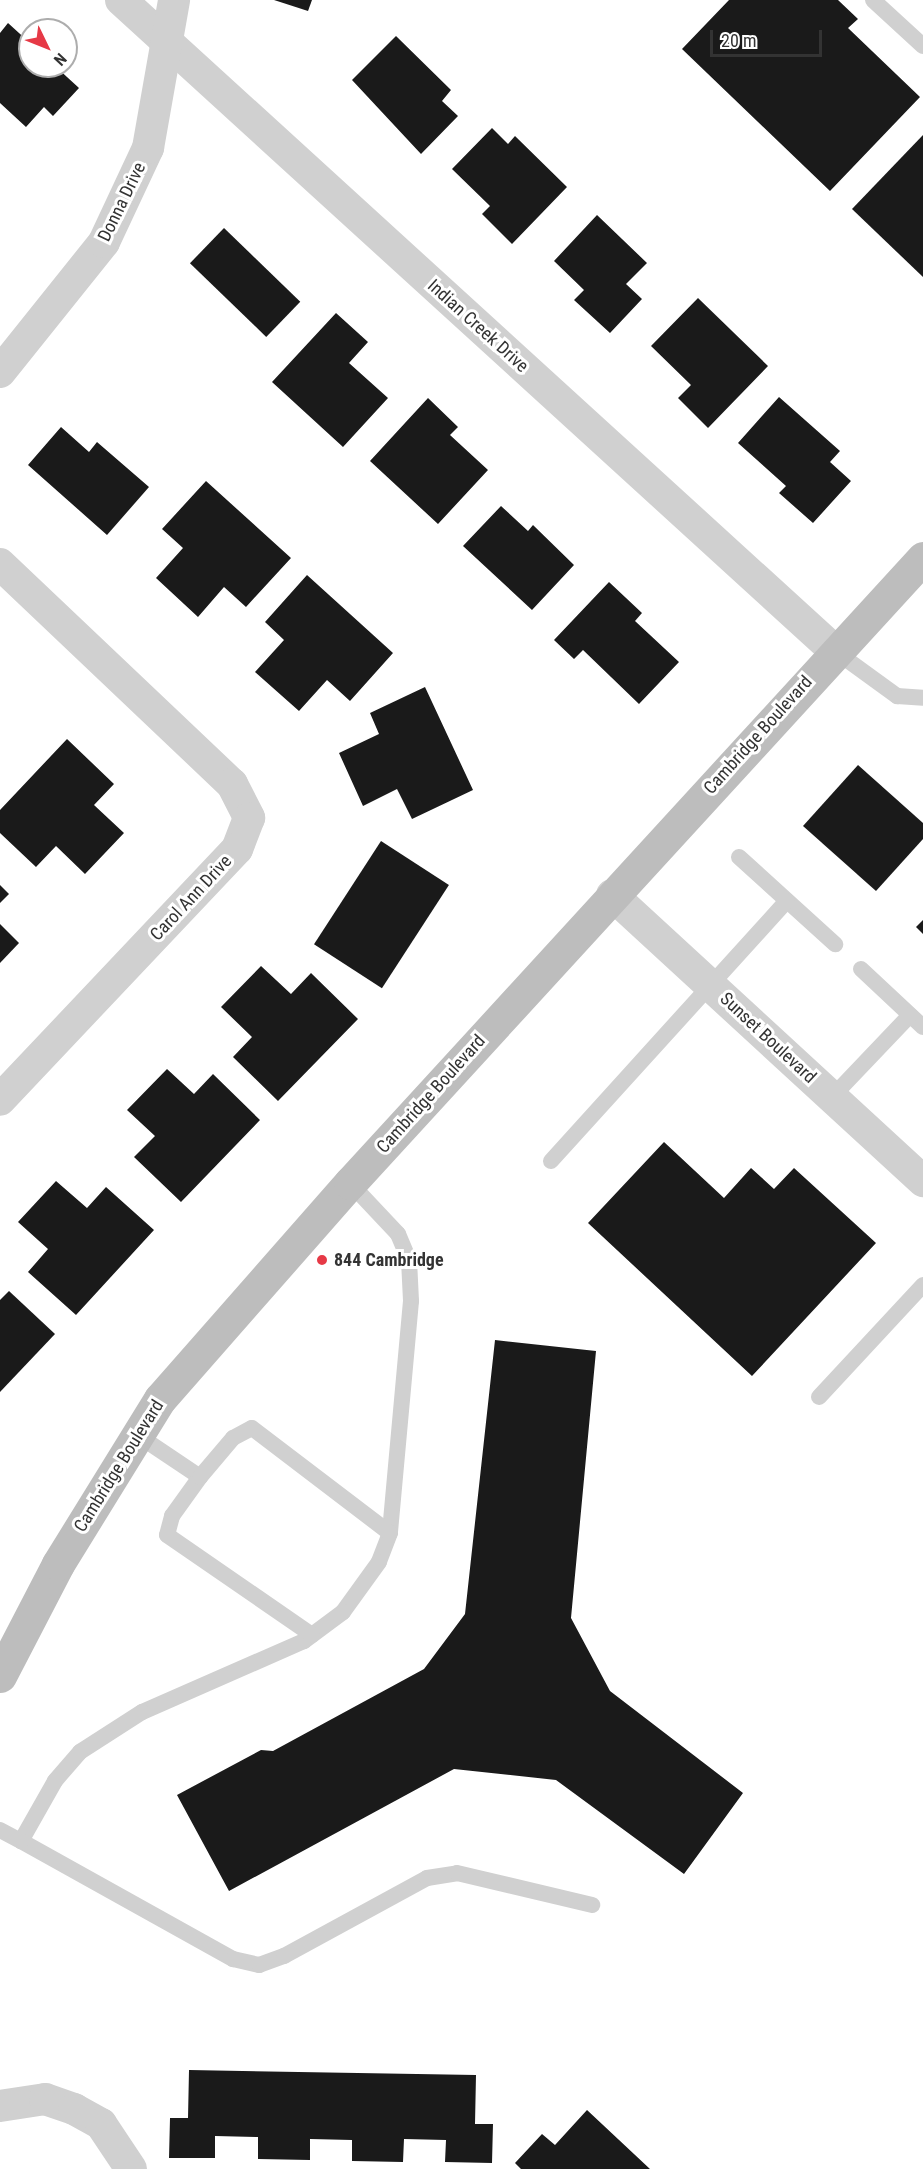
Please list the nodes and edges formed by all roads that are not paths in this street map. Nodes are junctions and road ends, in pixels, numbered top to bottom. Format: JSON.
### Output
{"nodes":[{"id":1,"x":121,"y":0,"type":"edge"},
{"id":2,"x":174,"y":0,"type":"edge"},
{"id":3,"x":873,"y":0,"type":"edge"},
{"id":4,"x":167,"y":44,"type":"junction"},
{"id":5,"x":923,"y":46,"type":"edge"},
{"id":6,"x":0,"y":372,"type":"edge"},
{"id":7,"x":923,"y":558,"type":"edge"},
{"id":8,"x":0,"y":564,"type":"edge"},
{"id":9,"x":835,"y":651,"type":"junction"},
{"id":10,"x":923,"y":698,"type":"edge"},
{"id":11,"x":740,"y":857,"type":"dead end"},
{"id":12,"x":612,"y":895,"type":"junction"},
{"id":13,"x":787,"y":901,"type":"junction"},
{"id":14,"x":835,"y":944,"type":"dead end"},
{"id":15,"x":861,"y":969,"type":"dead end"},
{"id":16,"x":711,"y":986,"type":"junction"},
{"id":17,"x":910,"y":1015,"type":"junction"},
{"id":18,"x":923,"y":1027,"type":"edge"},
{"id":19,"x":832,"y":1097,"type":"junction"},
{"id":20,"x":0,"y":1100,"type":"edge"},
{"id":21,"x":551,"y":1161,"type":"dead end"},
{"id":22,"x":923,"y":1181,"type":"edge"},
{"id":23,"x":350,"y":1182,"type":"junction"},
{"id":24,"x":923,"y":1285,"type":"edge"},
{"id":25,"x":819,"y":1397,"type":"dead end"},
{"id":26,"x":136,"y":1434,"type":"junction"},
{"id":27,"x":200,"y":1477,"type":"junction"},
{"id":28,"x":390,"y":1533,"type":"junction"},
{"id":29,"x":312,"y":1635,"type":"junction"},
{"id":30,"x":0,"y":1676,"type":"edge"},
{"id":31,"x":0,"y":1830,"type":"edge"},
{"id":32,"x":21,"y":1841,"type":"junction"},
{"id":33,"x":592,"y":1905,"type":"dead end"},
{"id":34,"x":0,"y":2106,"type":"edge"},
{"id":35,"x":131,"y":2169,"type":"edge"}],
"edges":[{"from":1,"to":4,"type":"street","name":"Indian Creek Drive"},
{"from":2,"to":4,"type":"street","name":"Donna Drive"},
{"from":3,"to":5,"type":"lane"},
{"from":4,"to":6,"type":"street","name":"Donna Drive"},
{"from":4,"to":9,"type":"street","name":"Indian Creek Drive"},
{"from":7,"to":9,"type":"street","name":"Cambridge Boulevard"},
{"from":8,"to":20,"type":"street","name":"Carol Ann Drive"},
{"from":9,"to":10,"type":"lane"},
{"from":9,"to":12,"type":"street","name":"Cambridge Boulevard"},
{"from":11,"to":13,"type":"lane"},
{"from":12,"to":16,"type":"street","name":"Sunset Boulevard"},
{"from":12,"to":23,"type":"street","name":"Cambridge Boulevard"},
{"from":13,"to":14,"type":"lane"},
{"from":13,"to":16,"type":"lane"},
{"from":15,"to":17,"type":"lane"},
{"from":16,"to":19,"type":"street","name":"Sunset Boulevard"},
{"from":16,"to":21,"type":"lane"},
{"from":17,"to":18,"type":"lane"},
{"from":17,"to":19,"type":"lane"},
{"from":19,"to":22,"type":"street","name":"Sunset Boulevard"},
{"from":23,"to":26,"type":"street","name":"Cambridge Boulevard"},
{"from":23,"to":28,"type":"lane"},
{"from":24,"to":25,"type":"lane"},
{"from":26,"to":27,"type":"lane"},
{"from":26,"to":30,"type":"street","name":"Cambridge Boulevard"},
{"from":27,"to":28,"type":"lane"},
{"from":27,"to":29,"type":"lane"},
{"from":28,"to":29,"type":"lane"},
{"from":29,"to":32,"type":"lane"},
{"from":31,"to":32,"type":"lane"},
{"from":32,"to":33,"type":"lane"},
{"from":34,"to":35,"type":"street"}]}
